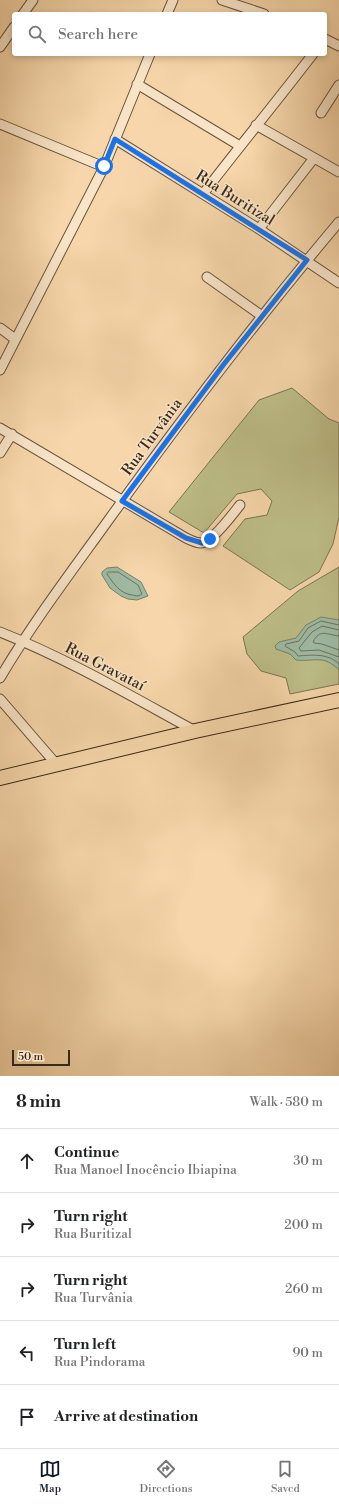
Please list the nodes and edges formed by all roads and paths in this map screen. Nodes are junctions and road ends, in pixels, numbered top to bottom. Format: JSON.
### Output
{"nodes":[{"id":1,"x":33,"y":0,"type":"edge"},
{"id":2,"x":173,"y":0,"type":"edge"},
{"id":3,"x":222,"y":0,"type":"edge"},
{"id":4,"x":24,"y":12,"type":"edge"},
{"id":5,"x":168,"y":12,"type":"edge"},
{"id":6,"x":258,"y":12,"type":"edge"},
{"id":7,"x":12,"y":30,"type":"edge"},
{"id":8,"x":327,"y":40,"type":"edge"},
{"id":9,"x":339,"y":46,"type":"edge"},
{"id":10,"x":0,"y":47,"type":"edge"},
{"id":11,"x":149,"y":56,"type":"edge"},
{"id":12,"x":311,"y":56,"type":"edge"},
{"id":13,"x":137,"y":84,"type":"junction"},
{"id":14,"x":339,"y":85,"type":"edge"},
{"id":15,"x":321,"y":113,"type":"dead end"},
{"id":16,"x":0,"y":124,"type":"edge"},
{"id":17,"x":256,"y":125,"type":"junction"},
{"id":18,"x":115,"y":139,"type":"junction"},
{"id":19,"x":240,"y":146,"type":"junction"},
{"id":20,"x":314,"y":158,"type":"junction"},
{"id":21,"x":104,"y":166,"type":"junction"},
{"id":22,"x":339,"y":172,"type":"edge"},
{"id":23,"x":203,"y":194,"type":"junction"},
{"id":24,"x":339,"y":222,"type":"edge"},
{"id":25,"x":259,"y":229,"type":"junction"},
{"id":26,"x":307,"y":260,"type":"junction"},
{"id":27,"x":207,"y":277,"type":"dead end"},
{"id":28,"x":339,"y":283,"type":"edge"},
{"id":29,"x":262,"y":316,"type":"junction"},
{"id":30,"x":0,"y":328,"type":"edge"},
{"id":31,"x":15,"y":339,"type":"junction"},
{"id":32,"x":0,"y":370,"type":"edge"},
{"id":33,"x":0,"y":428,"type":"edge"},
{"id":34,"x":12,"y":434,"type":"junction"},
{"id":35,"x":0,"y":453,"type":"edge"},
{"id":36,"x":122,"y":501,"type":"junction"},
{"id":37,"x":240,"y":505,"type":"dead end"},
{"id":38,"x":0,"y":632,"type":"edge"},
{"id":39,"x":22,"y":641,"type":"junction"},
{"id":40,"x":0,"y":678,"type":"edge"},
{"id":41,"x":0,"y":698,"type":"edge"},
{"id":42,"x":339,"y":700,"type":"edge"},
{"id":43,"x":195,"y":731,"type":"junction"},
{"id":44,"x":57,"y":765,"type":"junction"},
{"id":45,"x":0,"y":778,"type":"edge"}],
"edges":[{"from":1,"to":4,"type":"street"},
{"from":2,"to":5,"type":"street"},
{"from":3,"to":6,"type":"street"},
{"from":7,"to":10,"type":"street"},
{"from":8,"to":9,"type":"street"},
{"from":11,"to":13,"type":"street"},
{"from":12,"to":17,"type":"street"},
{"from":13,"to":18,"type":"street"},
{"from":13,"to":19,"type":"street"},
{"from":14,"to":15,"type":"street"},
{"from":16,"to":21,"type":"street"},
{"from":17,"to":19,"type":"street"},
{"from":17,"to":20,"type":"street"},
{"from":18,"to":21,"type":"street"},
{"from":18,"to":23,"type":"street","name":"Rua Buritizal"},
{"from":19,"to":23,"type":"street"},
{"from":20,"to":22,"type":"street"},
{"from":20,"to":25,"type":"street"},
{"from":21,"to":31,"type":"street"},
{"from":23,"to":25,"type":"street","name":"Rua Buritizal"},
{"from":24,"to":26,"type":"street","name":"Rua Turvânia"},
{"from":25,"to":26,"type":"street","name":"Rua Buritizal"},
{"from":26,"to":28,"type":"street","name":"Rua Buritizal"},
{"from":26,"to":29,"type":"street","name":"Rua Turvânia"},
{"from":27,"to":29,"type":"street"},
{"from":29,"to":36,"type":"street","name":"Rua Turvânia"},
{"from":30,"to":31,"type":"street"},
{"from":31,"to":32,"type":"street"},
{"from":33,"to":34,"type":"street"},
{"from":34,"to":35,"type":"street"},
{"from":34,"to":36,"type":"street"},
{"from":36,"to":37,"type":"street"},
{"from":36,"to":39,"type":"street","name":"Rua Turvânia"},
{"from":38,"to":39,"type":"street","name":"Rua Gravataí"},
{"from":39,"to":40,"type":"street","name":"Rua Turvânia"},
{"from":39,"to":43,"type":"street","name":"Rua Gravataí"},
{"from":41,"to":44,"type":"street"},
{"from":42,"to":43,"type":"main road"},
{"from":43,"to":44,"type":"main road"},
{"from":44,"to":45,"type":"main road"}]}
